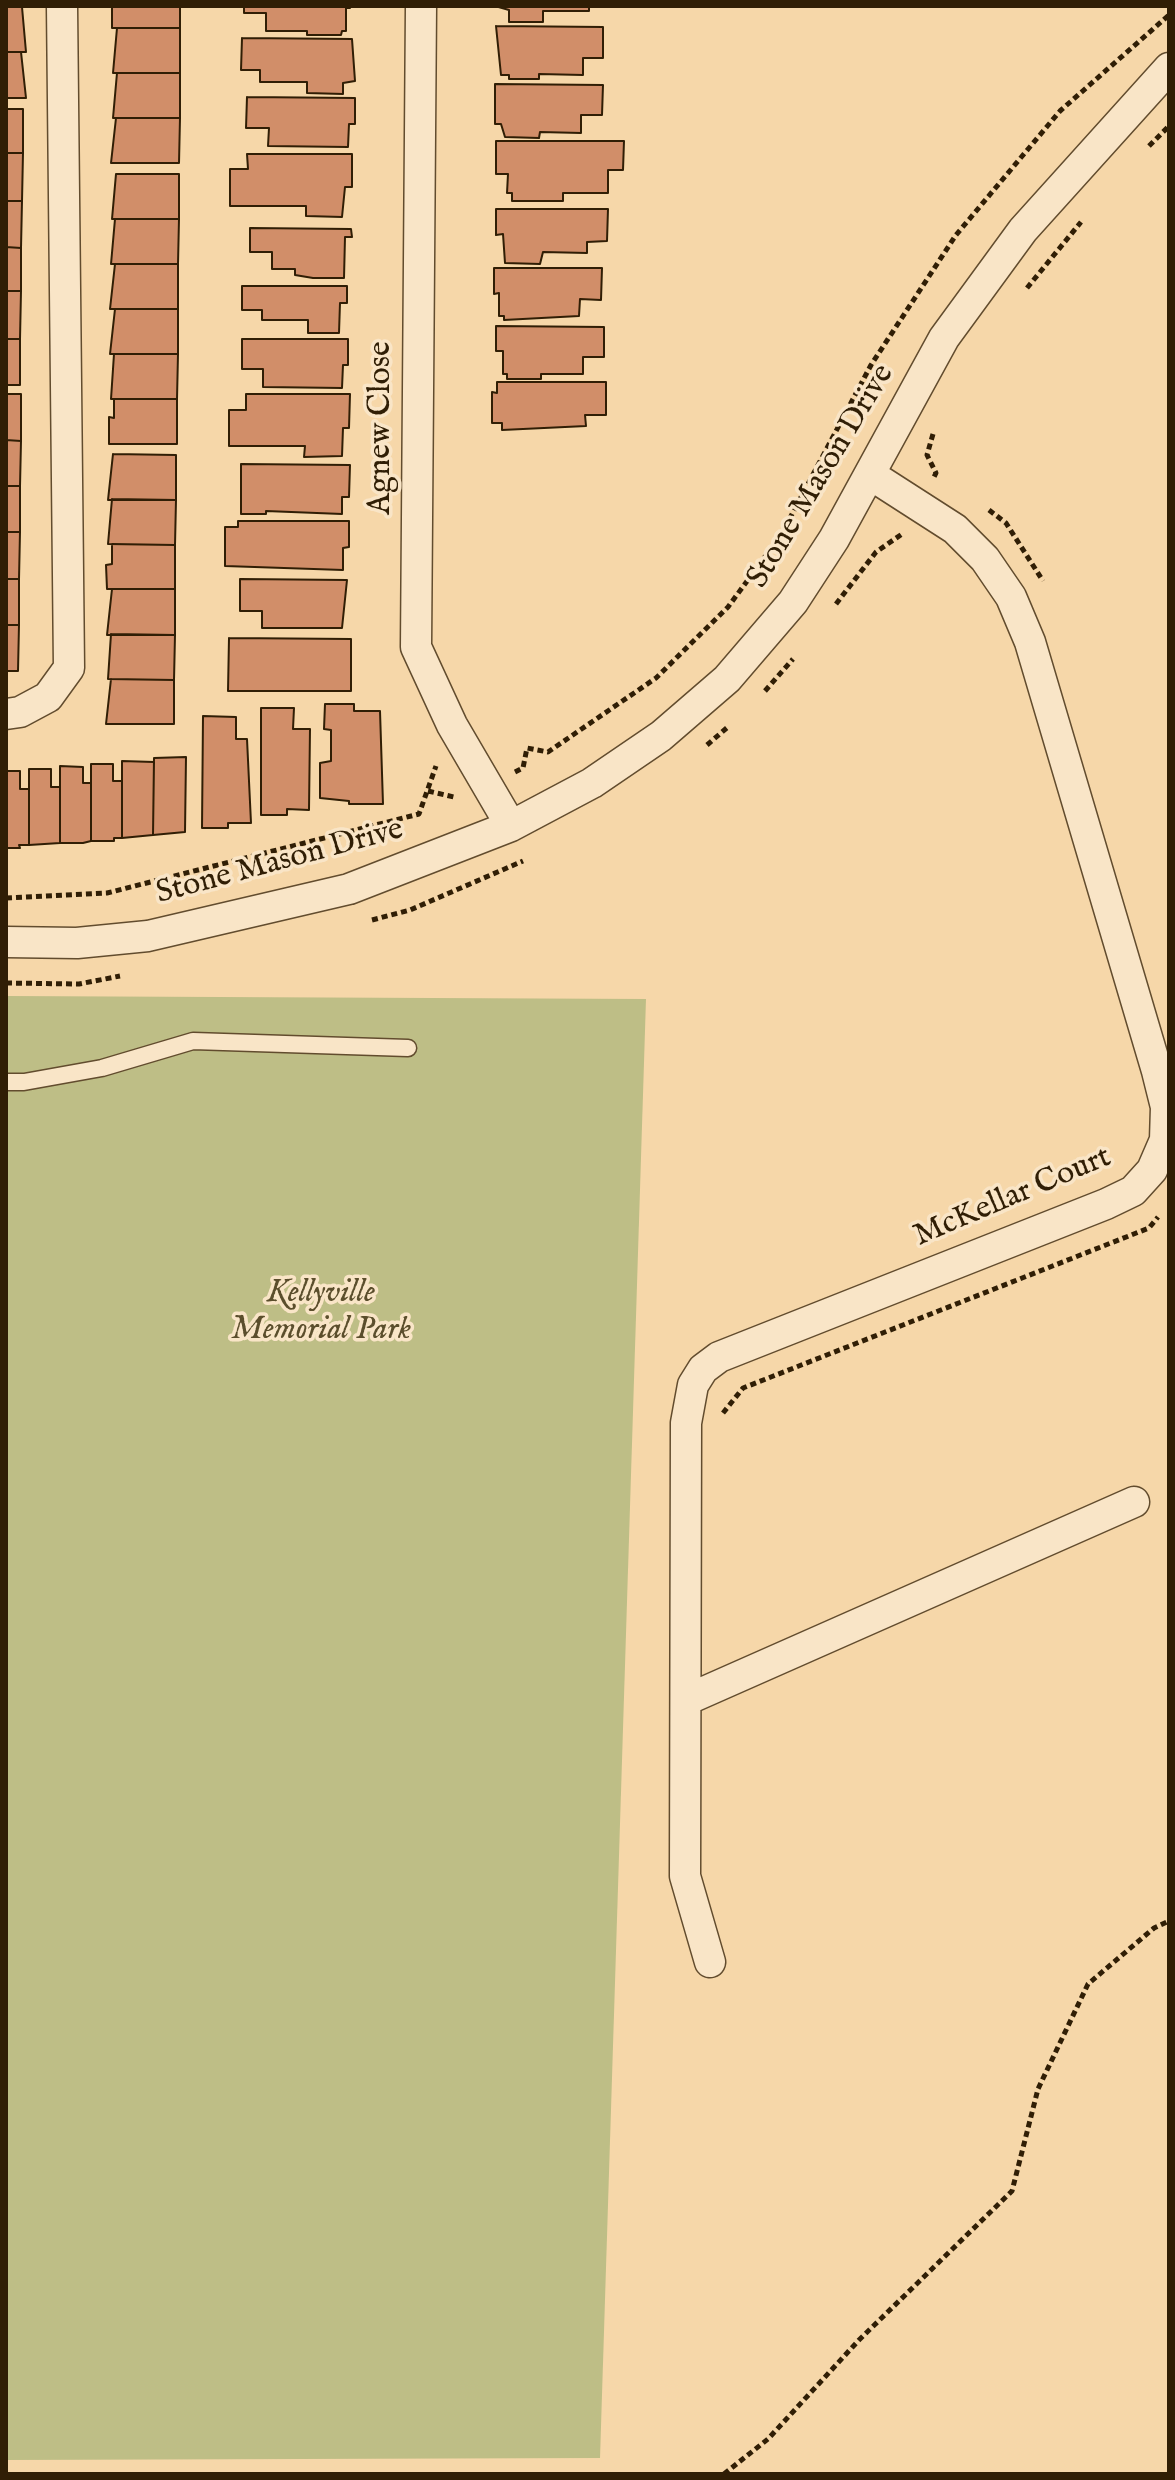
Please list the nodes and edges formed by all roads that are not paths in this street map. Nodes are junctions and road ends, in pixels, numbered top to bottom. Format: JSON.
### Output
{"nodes":[{"id":1,"x":62,"y":6,"type":"edge"},
{"id":2,"x":421,"y":6,"type":"edge"},
{"id":3,"x":1166,"y":74,"type":"edge"},
{"id":4,"x":871,"y":475,"type":"junction"},
{"id":5,"x":6,"y":714,"type":"edge"},
{"id":6,"x":511,"y":826,"type":"junction"},
{"id":7,"x":9,"y":945,"type":"edge"},
{"id":8,"x":408,"y":1048,"type":"dead end"},
{"id":9,"x":6,"y":1082,"type":"edge"},
{"id":10,"x":1134,"y":1502,"type":"dead end"},
{"id":11,"x":686,"y":1700,"type":"junction"},
{"id":12,"x":710,"y":1962,"type":"dead end"}],
"edges":[{"from":1,"to":5,"type":"street"},
{"from":2,"to":6,"type":"street","name":"Agnew Close"},
{"from":3,"to":4,"type":"street","name":"Stone Mason Drive"},
{"from":4,"to":6,"type":"street","name":"Stone Mason Drive"},
{"from":4,"to":11,"type":"street","name":"McKellar Court"},
{"from":6,"to":7,"type":"street","name":"Stone Mason Drive"},
{"from":8,"to":9,"type":"lane"},
{"from":10,"to":11,"type":"street"},
{"from":11,"to":12,"type":"street","name":"McKellar Court"}]}
